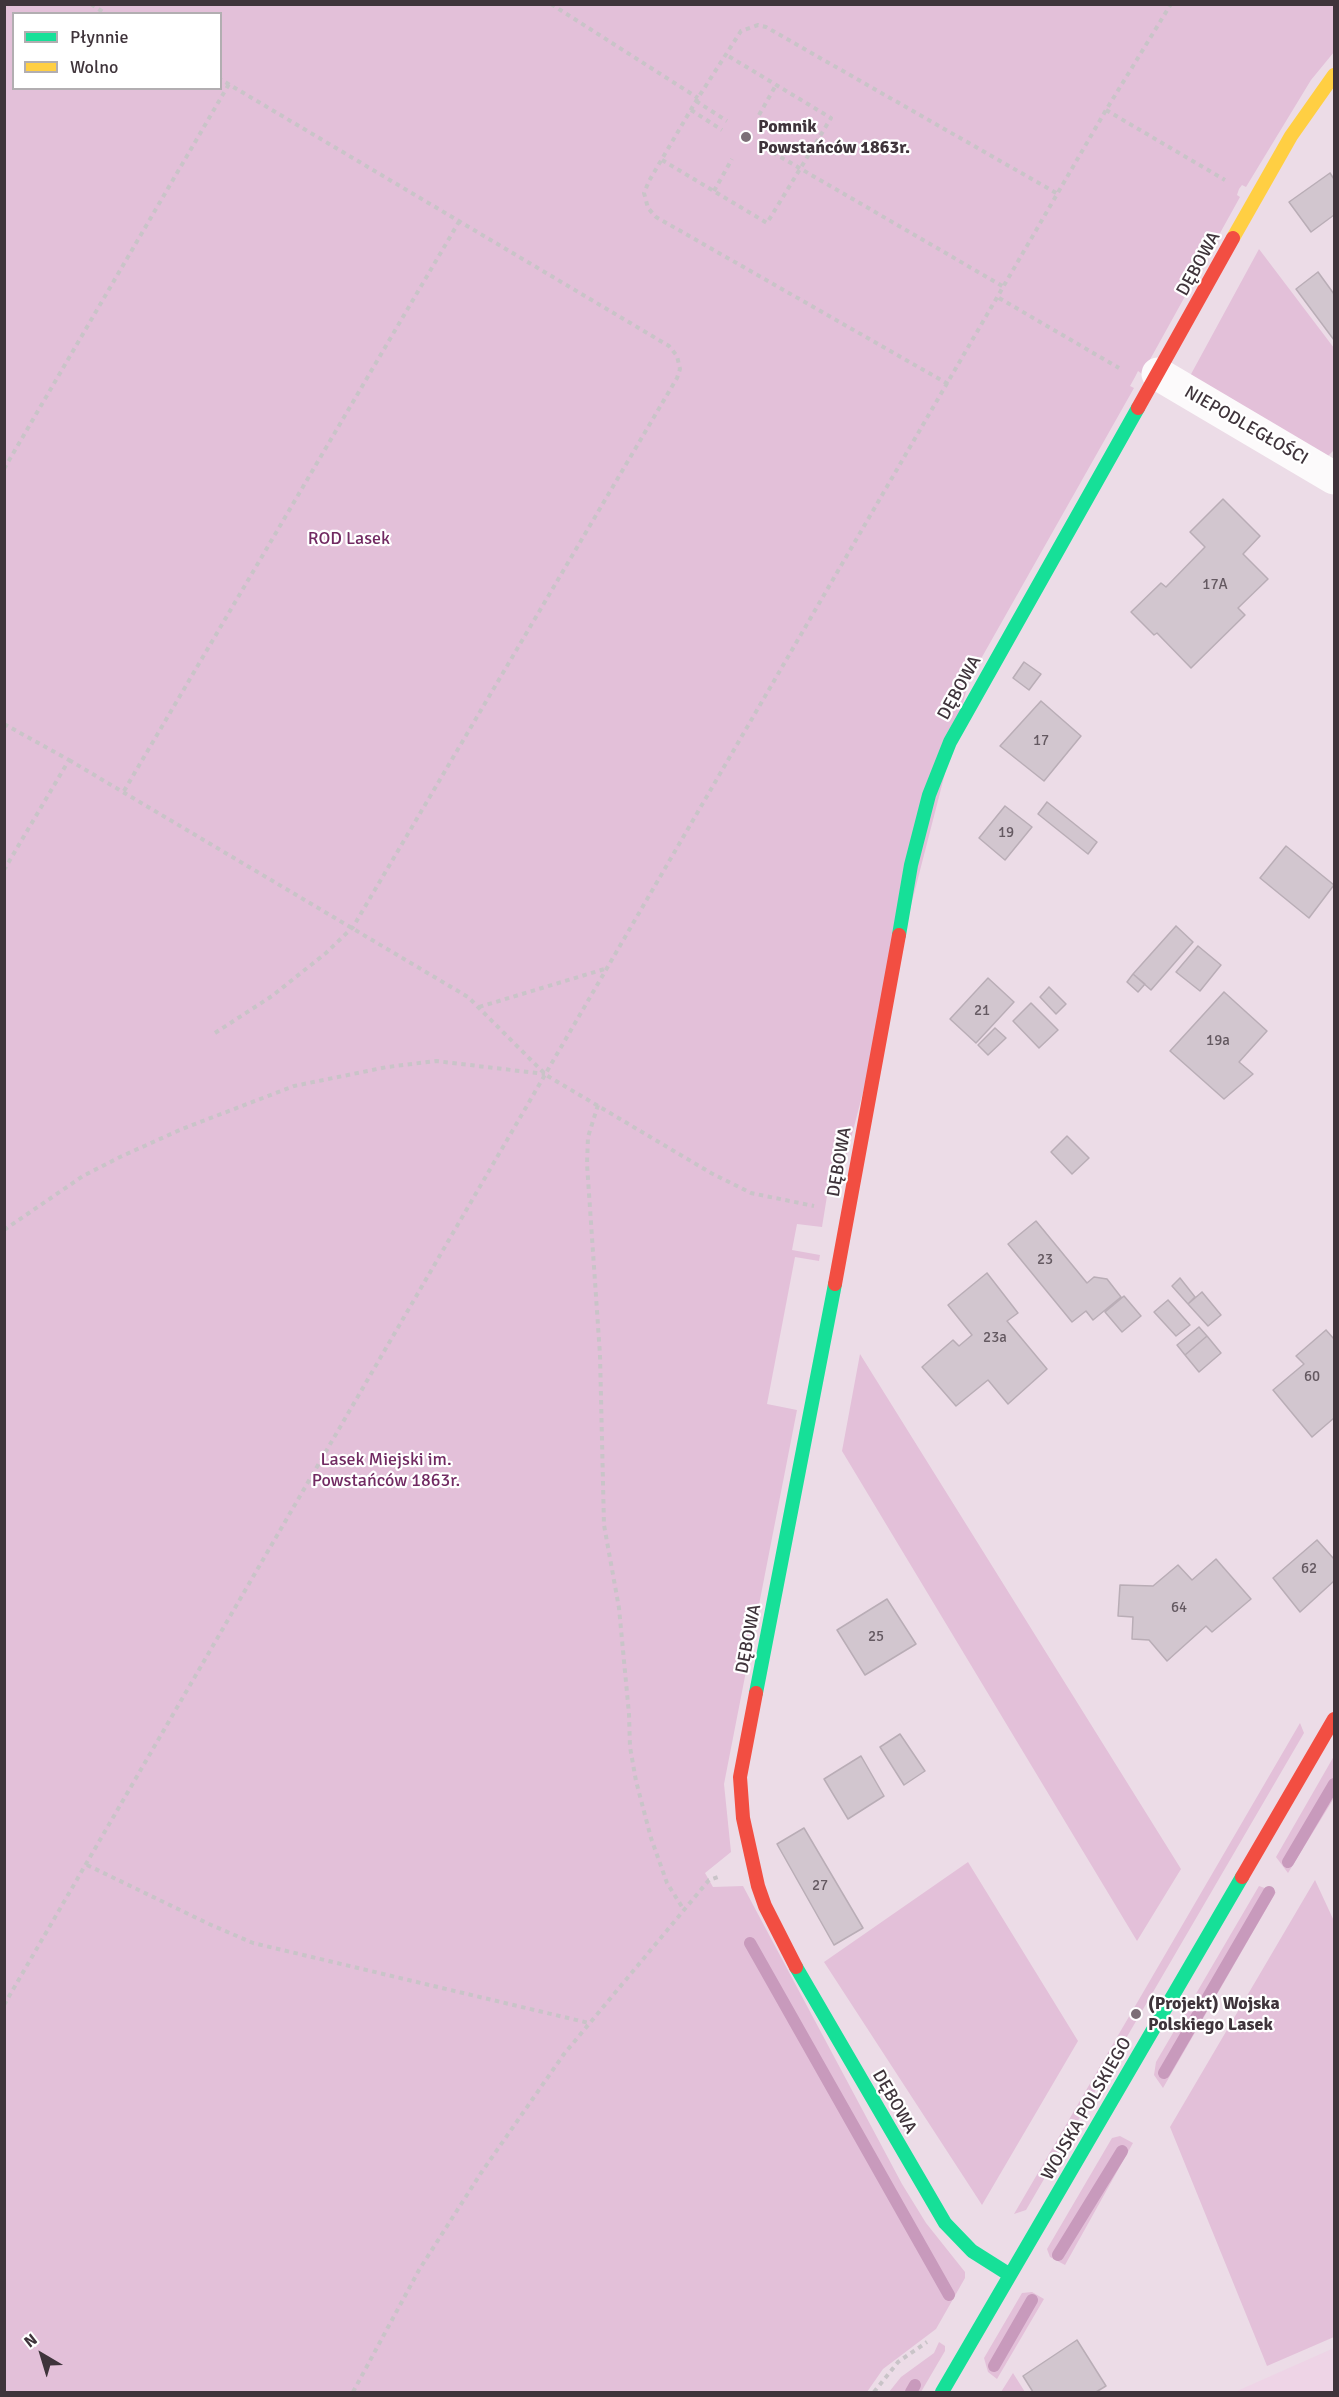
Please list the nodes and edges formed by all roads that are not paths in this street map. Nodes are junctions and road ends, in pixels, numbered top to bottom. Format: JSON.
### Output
{"nodes":[{"id":1,"x":1335,"y":75,"type":"edge"},
{"id":2,"x":1154,"y":381,"type":"junction"},
{"id":3,"x":1335,"y":478,"type":"edge"},
{"id":4,"x":1335,"y":1719,"type":"edge"},
{"id":5,"x":1010,"y":2275,"type":"junction"},
{"id":6,"x":942,"y":2392,"type":"edge"}],
"edges":[{"from":1,"to":2,"type":"street","name":"DĘBOWA"},
{"from":2,"to":3,"type":"street","name":"NIEPODLEGŁOŚCI"},
{"from":2,"to":5,"type":"street","name":"DĘBOWA"},
{"from":4,"to":5,"type":"street","name":"WOJSKA POLSKIEGO"},
{"from":5,"to":6,"type":"street","name":"WOJSKA POLSKIEGO"}]}
